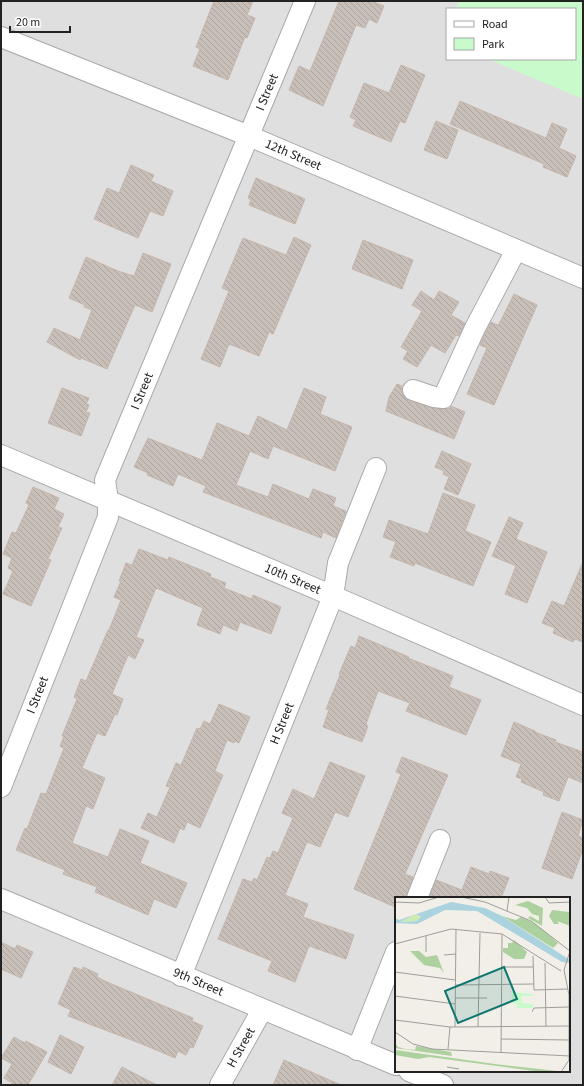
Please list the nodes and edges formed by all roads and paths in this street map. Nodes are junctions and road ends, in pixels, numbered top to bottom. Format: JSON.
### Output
{"nodes":[{"id":1,"x":305,"y":1,"type":"edge"},
{"id":2,"x":1,"y":37,"type":"edge"},
{"id":3,"x":249,"y":136,"type":"junction"},
{"id":4,"x":516,"y":250,"type":"junction"},
{"id":5,"x":583,"y":278,"type":"edge"},
{"id":6,"x":413,"y":390,"type":"dead end"},
{"id":7,"x":1,"y":455,"type":"edge"},
{"id":8,"x":376,"y":468,"type":"dead end"},
{"id":9,"x":108,"y":500,"type":"junction"},
{"id":10,"x":333,"y":596,"type":"junction"},
{"id":11,"x":583,"y":705,"type":"edge"},
{"id":12,"x":1,"y":787,"type":"edge"},
{"id":13,"x":440,"y":840,"type":"dead end"},
{"id":14,"x":417,"y":897,"type":"edge"},
{"id":15,"x":1,"y":899,"type":"edge"},
{"id":16,"x":395,"y":955,"type":"edge"},
{"id":17,"x":181,"y":976,"type":"junction"},
{"id":18,"x":262,"y":1010,"type":"junction"},
{"id":19,"x":358,"y":1050,"type":"junction"},
{"id":20,"x":395,"y":1066,"type":"edge"},
{"id":21,"x":412,"y":1072,"type":"edge"},
{"id":22,"x":436,"y":1080,"type":"edge"},
{"id":23,"x":220,"y":1085,"type":"edge"}],
"edges":[{"from":1,"to":3,"type":"street","name":"I Street"},
{"from":2,"to":3,"type":"street","name":"12th Street"},
{"from":3,"to":4,"type":"street","name":"12th Street"},
{"from":3,"to":9,"type":"street","name":"I Street"},
{"from":4,"to":5,"type":"street","name":"12th Street"},
{"from":4,"to":6,"type":"street"},
{"from":7,"to":9,"type":"street","name":"10th Street"},
{"from":8,"to":10,"type":"street","name":"H Street"},
{"from":9,"to":10,"type":"street","name":"10th Street"},
{"from":9,"to":12,"type":"street","name":"I Street"},
{"from":10,"to":11,"type":"street","name":"10th Street"},
{"from":10,"to":17,"type":"street","name":"H Street"},
{"from":13,"to":14,"type":"street"},
{"from":15,"to":17,"type":"street","name":"9th Street"},
{"from":16,"to":19,"type":"street"},
{"from":17,"to":18,"type":"street","name":"9th Street"},
{"from":18,"to":19,"type":"street","name":"9th Street"},
{"from":18,"to":23,"type":"street","name":"H Street"},
{"from":19,"to":20,"type":"street","name":"9th Street"},
{"from":21,"to":22,"type":"street"}]}
